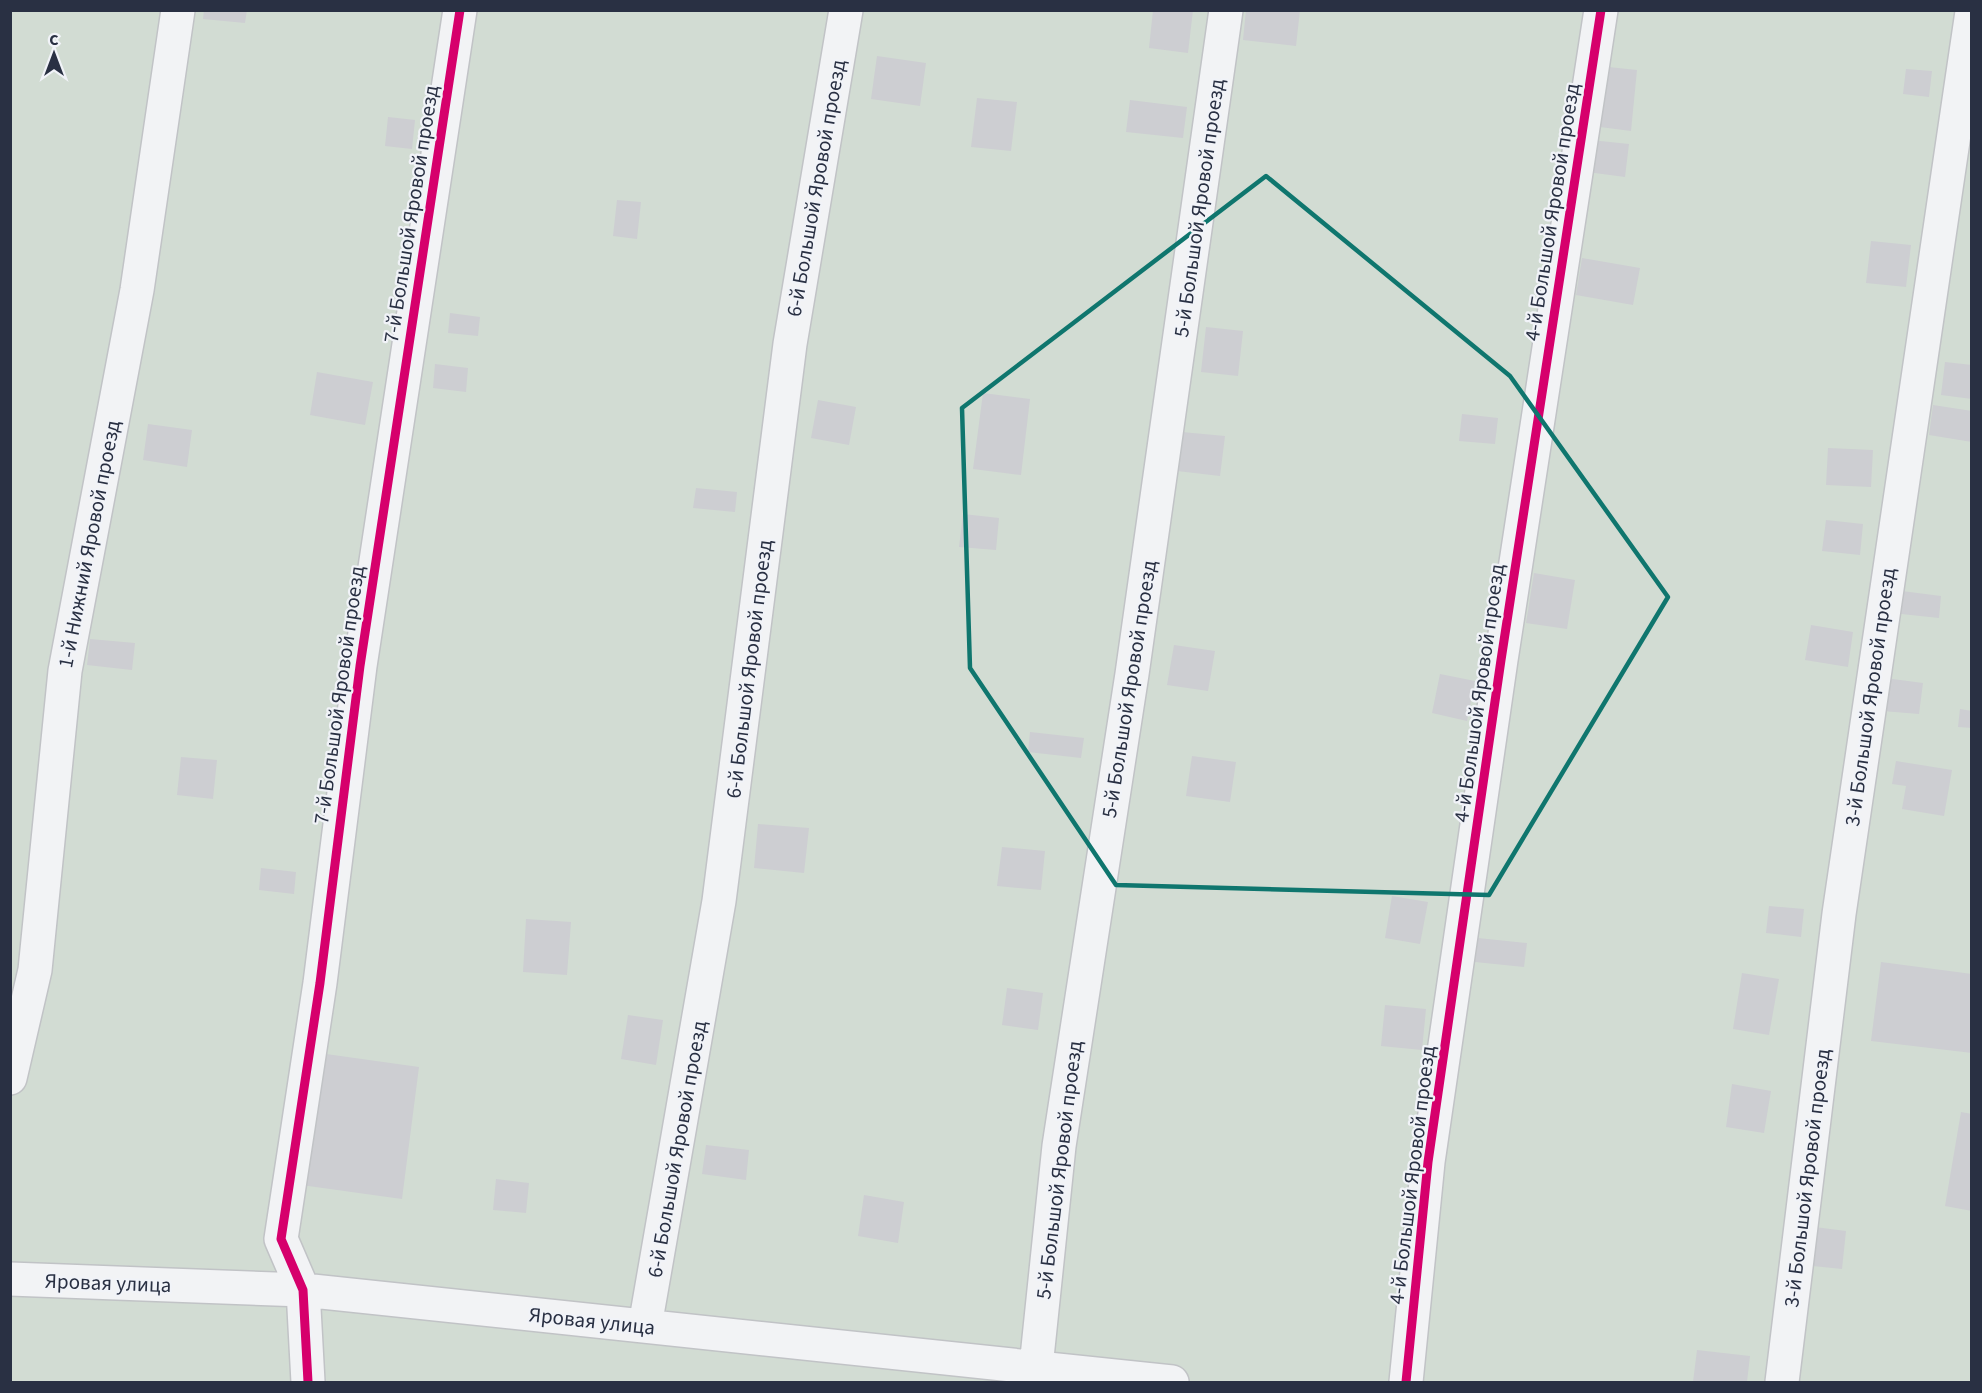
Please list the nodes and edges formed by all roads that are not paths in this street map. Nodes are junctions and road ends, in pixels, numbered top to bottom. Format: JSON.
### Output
{"nodes":[{"id":1,"x":178,"y":10,"type":"edge"},
{"id":2,"x":460,"y":10,"type":"edge"},
{"id":3,"x":846,"y":10,"type":"edge"},
{"id":4,"x":1226,"y":10,"type":"edge"},
{"id":5,"x":1601,"y":10,"type":"edge"},
{"id":6,"x":1971,"y":12,"type":"edge"},
{"id":7,"x":10,"y":1077,"type":"edge"},
{"id":8,"x":10,"y":1279,"type":"edge"},
{"id":9,"x":303,"y":1290,"type":"junction"},
{"id":10,"x":645,"y":1326,"type":"junction"},
{"id":11,"x":1036,"y":1367,"type":"junction"},
{"id":12,"x":1109,"y":1379,"type":"edge"},
{"id":13,"x":307,"y":1382,"type":"edge"},
{"id":14,"x":1173,"y":1383,"type":"edge"},
{"id":15,"x":1406,"y":1383,"type":"edge"},
{"id":16,"x":1782,"y":1383,"type":"edge"}],
"edges":[{"from":1,"to":7,"type":"street","name":"1-й Нижний Яровой проезд"},
{"from":2,"to":9,"type":"street","name":"7-й Большой Яровой проезд"},
{"from":3,"to":10,"type":"street","name":"6-й Большой Яровой проезд"},
{"from":4,"to":11,"type":"street","name":"5-й Большой Яровой проезд"},
{"from":5,"to":15,"type":"street","name":"4-й Большой Яровой проезд"},
{"from":6,"to":16,"type":"street","name":"3-й Большой Яровой проезд"},
{"from":8,"to":9,"type":"street","name":"Яровая улица"},
{"from":9,"to":10,"type":"street","name":"Яровая улица"},
{"from":9,"to":13,"type":"street","name":"7-й Большой Яровой проезд"},
{"from":10,"to":11,"type":"street","name":"Яровая улица"},
{"from":11,"to":12,"type":"street","name":"Яровая улица"},
{"from":12,"to":14,"type":"street","name":"Яровая улица"}]}
